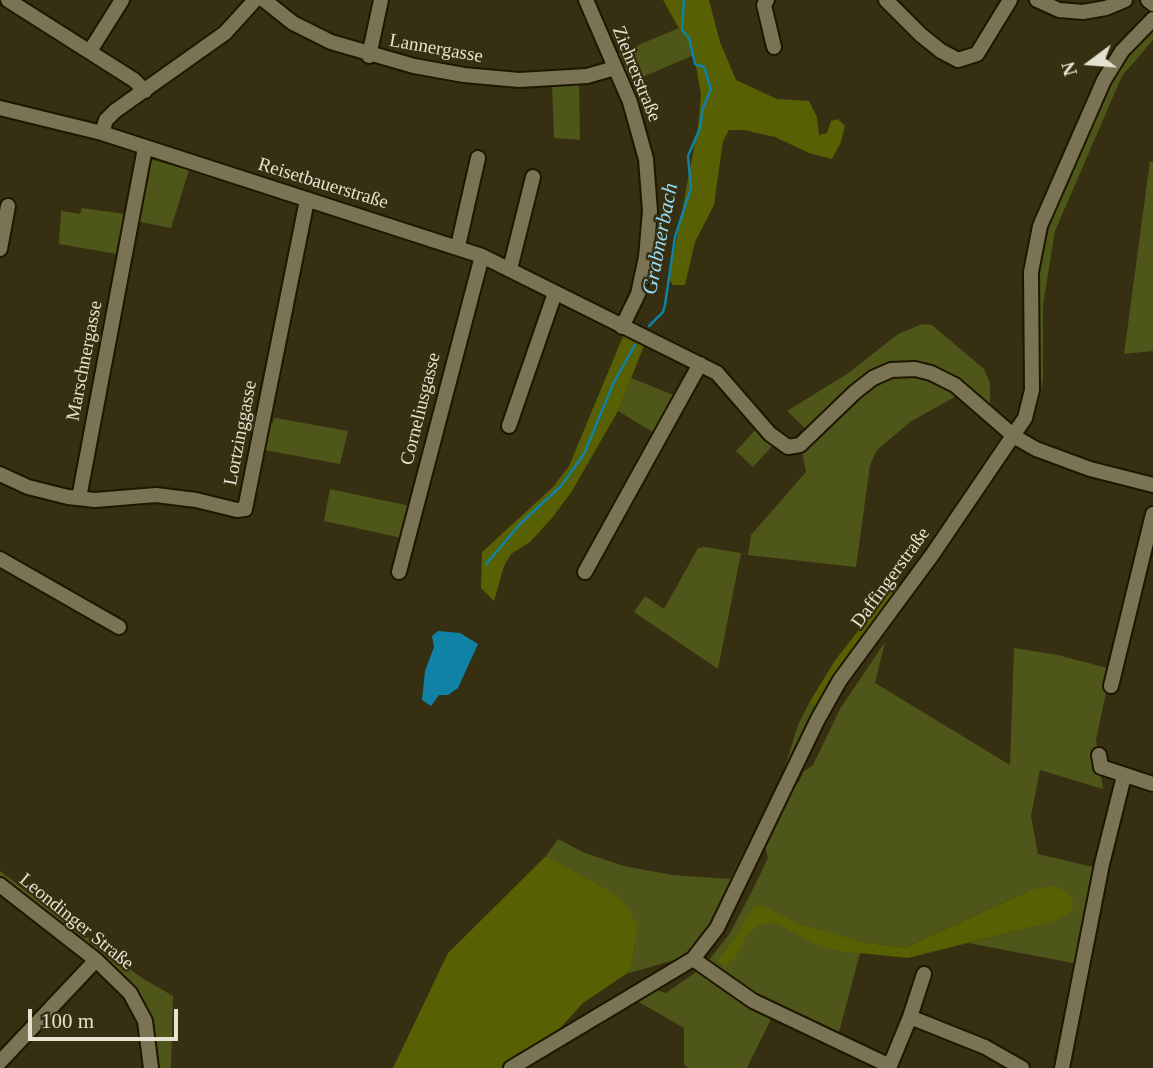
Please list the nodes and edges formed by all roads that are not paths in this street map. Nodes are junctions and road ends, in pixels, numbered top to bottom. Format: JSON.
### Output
{"nodes":[{"id":1,"x":8,"y":0,"type":"edge"},
{"id":2,"x":122,"y":0,"type":"edge"},
{"id":3,"x":255,"y":0,"type":"edge"},
{"id":4,"x":264,"y":0,"type":"edge"},
{"id":5,"x":381,"y":0,"type":"edge"},
{"id":6,"x":586,"y":0,"type":"edge"},
{"id":7,"x":766,"y":0,"type":"edge"},
{"id":8,"x":886,"y":0,"type":"edge"},
{"id":9,"x":1010,"y":0,"type":"edge"},
{"id":10,"x":1037,"y":0,"type":"edge"},
{"id":11,"x":1125,"y":0,"type":"edge"},
{"id":12,"x":1148,"y":0,"type":"edge"},
{"id":13,"x":1153,"y":4,"type":"edge"},
{"id":14,"x":1153,"y":19,"type":"edge"},
{"id":15,"x":774,"y":47,"type":"dead end"},
{"id":16,"x":90,"y":51,"type":"junction"},
{"id":17,"x":369,"y":56,"type":"junction"},
{"id":18,"x":615,"y":68,"type":"junction"},
{"id":19,"x":145,"y":91,"type":"junction"},
{"id":20,"x":0,"y":108,"type":"edge"},
{"id":21,"x":102,"y":133,"type":"junction"},
{"id":22,"x":145,"y":148,"type":"junction"},
{"id":23,"x":478,"y":158,"type":"dead end"},
{"id":24,"x":533,"y":177,"type":"dead end"},
{"id":25,"x":307,"y":200,"type":"junction"},
{"id":26,"x":8,"y":206,"type":"dead end"},
{"id":27,"x":458,"y":246,"type":"junction"},
{"id":28,"x":0,"y":249,"type":"edge"},
{"id":29,"x":482,"y":256,"type":"junction"},
{"id":30,"x":510,"y":269,"type":"junction"},
{"id":31,"x":555,"y":293,"type":"junction"},
{"id":32,"x":622,"y":327,"type":"junction"},
{"id":33,"x":700,"y":364,"type":"junction"},
{"id":34,"x":509,"y":426,"type":"dead end"},
{"id":35,"x":1015,"y":437,"type":"junction"},
{"id":36,"x":0,"y":474,"type":"edge"},
{"id":37,"x":1153,"y":485,"type":"edge"},
{"id":38,"x":79,"y":498,"type":"junction"},
{"id":39,"x":1153,"y":514,"type":"edge"},
{"id":40,"x":0,"y":559,"type":"edge"},
{"id":41,"x":399,"y":572,"type":"dead end"},
{"id":42,"x":585,"y":572,"type":"dead end"},
{"id":43,"x":119,"y":627,"type":"dead end"},
{"id":44,"x":1111,"y":686,"type":"dead end"},
{"id":45,"x":1098,"y":755,"type":"dead end"},
{"id":46,"x":1124,"y":776,"type":"junction"},
{"id":47,"x":1153,"y":784,"type":"edge"},
{"id":48,"x":0,"y":885,"type":"edge"},
{"id":49,"x":693,"y":959,"type":"junction"},
{"id":50,"x":96,"y":960,"type":"junction"},
{"id":51,"x":924,"y":974,"type":"dead end"},
{"id":52,"x":910,"y":1017,"type":"junction"},
{"id":53,"x":0,"y":1062,"type":"edge"},
{"id":54,"x":889,"y":1067,"type":"edge"},
{"id":55,"x":151,"y":1068,"type":"edge"},
{"id":56,"x":511,"y":1068,"type":"edge"},
{"id":57,"x":1022,"y":1068,"type":"edge"},
{"id":58,"x":1062,"y":1068,"type":"edge"}],
"edges":[{"from":1,"to":16,"type":"street"},
{"from":2,"to":16,"type":"street"},
{"from":3,"to":19,"type":"street"},
{"from":4,"to":17,"type":"street","name":"Lannergasse"},
{"from":5,"to":17,"type":"street"},
{"from":6,"to":18,"type":"street","name":"Ziehrerstraße"},
{"from":7,"to":15,"type":"street"},
{"from":8,"to":9,"type":"street"},
{"from":10,"to":11,"type":"street"},
{"from":12,"to":13,"type":"street"},
{"from":14,"to":35,"type":"street","name":"Daffingerstraße"},
{"from":16,"to":19,"type":"street"},
{"from":17,"to":18,"type":"street","name":"Lannergasse"},
{"from":18,"to":32,"type":"street","name":"Ziehrerstraße"},
{"from":19,"to":21,"type":"street"},
{"from":20,"to":21,"type":"street","name":"Reisetbauerstraße"},
{"from":21,"to":22,"type":"street","name":"Reisetbauerstraße"},
{"from":22,"to":25,"type":"street","name":"Reisetbauerstraße"},
{"from":22,"to":38,"type":"street","name":"Marschnergasse"},
{"from":23,"to":27,"type":"street"},
{"from":24,"to":30,"type":"street"},
{"from":25,"to":27,"type":"street","name":"Reisetbauerstraße"},
{"from":25,"to":38,"type":"street","name":"Lortzinggasse"},
{"from":26,"to":28,"type":"street"},
{"from":27,"to":29,"type":"street","name":"Reisetbauerstraße"},
{"from":29,"to":30,"type":"street","name":"Reisetbauerstraße"},
{"from":29,"to":41,"type":"street","name":"Corneliusgasse"},
{"from":30,"to":31,"type":"street","name":"Reisetbauerstraße"},
{"from":31,"to":32,"type":"street","name":"Reisetbauerstraße"},
{"from":31,"to":34,"type":"street"},
{"from":32,"to":33,"type":"street","name":"Reisetbauerstraße"},
{"from":33,"to":35,"type":"street","name":"Reisetbauerstraße"},
{"from":33,"to":42,"type":"street"},
{"from":35,"to":37,"type":"street"},
{"from":35,"to":49,"type":"street","name":"Daffingerstraße"},
{"from":36,"to":38,"type":"street"},
{"from":39,"to":44,"type":"street"},
{"from":40,"to":43,"type":"street"},
{"from":45,"to":46,"type":"street"},
{"from":46,"to":47,"type":"street"},
{"from":46,"to":58,"type":"street"},
{"from":48,"to":50,"type":"street","name":"Leondinger Straße"},
{"from":49,"to":54,"type":"street"},
{"from":49,"to":56,"type":"street","name":"Daffingerstraße"},
{"from":50,"to":53,"type":"street"},
{"from":50,"to":55,"type":"street","name":"Leondinger Straße"},
{"from":51,"to":52,"type":"street"},
{"from":52,"to":54,"type":"street"},
{"from":52,"to":57,"type":"street"}]}
